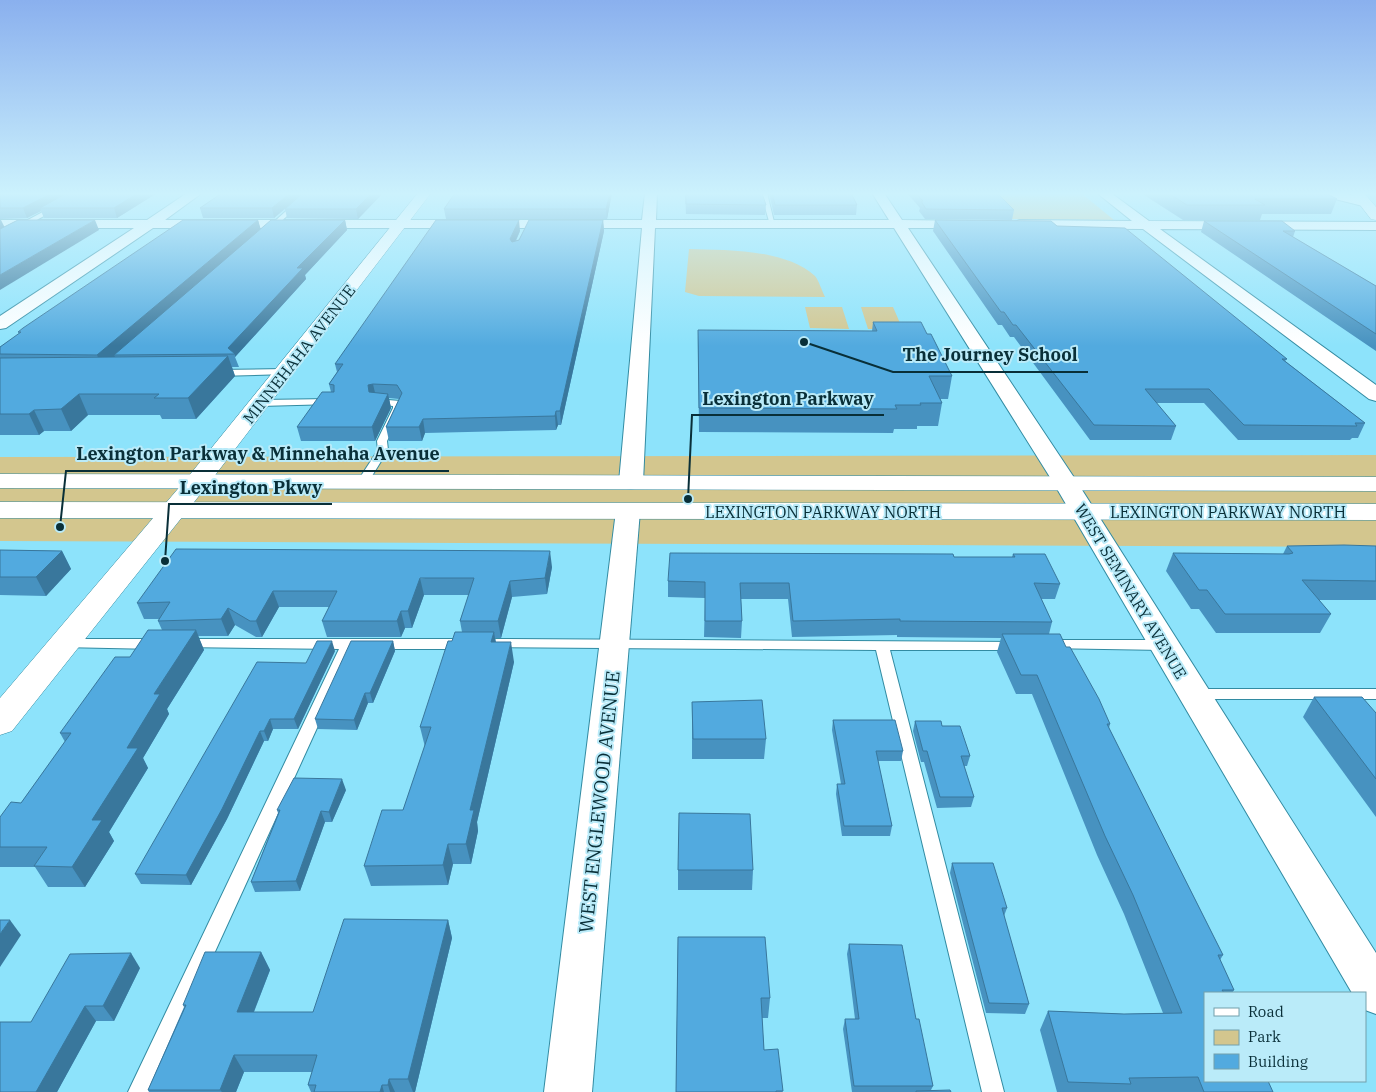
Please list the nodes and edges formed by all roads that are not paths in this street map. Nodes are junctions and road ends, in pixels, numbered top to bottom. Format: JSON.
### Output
{"nodes":[{"id":1,"x":120,"y":244,"type":"edge"},
{"id":2,"x":384,"y":244,"type":"edge"},
{"id":3,"x":648,"y":244,"type":"edge"},
{"id":4,"x":910,"y":244,"type":"edge"},
{"id":5,"x":1172,"y":244,"type":"edge"},
{"id":6,"x":0,"y":324,"type":"edge"},
{"id":7,"x":210,"y":372,"type":"edge"},
{"id":8,"x":285,"y":372,"type":"junction"},
{"id":9,"x":1376,"y":396,"type":"edge"},
{"id":10,"x":333,"y":402,"type":"edge"},
{"id":11,"x":376,"y":402,"type":"edge"},
{"id":12,"x":260,"y":403,"type":"junction"},
{"id":13,"x":0,"y":481,"type":"edge"},
{"id":14,"x":198,"y":482,"type":"junction"},
{"id":15,"x":363,"y":482,"type":"junction"},
{"id":16,"x":1065,"y":482,"type":"junction"},
{"id":17,"x":1376,"y":484,"type":"edge"},
{"id":18,"x":630,"y":497,"type":"junction"},
{"id":19,"x":0,"y":510,"type":"edge"},
{"id":20,"x":174,"y":510,"type":"junction"},
{"id":21,"x":1083,"y":512,"type":"junction"},
{"id":22,"x":1376,"y":512,"type":"edge"},
{"id":23,"x":64,"y":644,"type":"junction"},
{"id":24,"x":348,"y":644,"type":"junction"},
{"id":25,"x":615,"y":644,"type":"junction"},
{"id":26,"x":882,"y":645,"type":"junction"},
{"id":27,"x":1164,"y":646,"type":"junction"},
{"id":28,"x":1194,"y":694,"type":"junction"},
{"id":29,"x":1376,"y":694,"type":"edge"},
{"id":30,"x":10,"y":698,"type":"edge"},
{"id":31,"x":0,"y":722,"type":"edge"},
{"id":32,"x":1376,"y":993,"type":"edge"},
{"id":33,"x":139,"y":1092,"type":"edge"},
{"id":34,"x":568,"y":1092,"type":"edge"},
{"id":35,"x":993,"y":1092,"type":"edge"}],
"edges":[{"from":1,"to":6,"type":"street"},
{"from":2,"to":8,"type":"main road","name":"MINNEHAHA AVENUE"},
{"from":3,"to":18,"type":"street","name":"WEST ENGLEWOOD AVENUE"},
{"from":4,"to":16,"type":"street","name":"WEST SEMINARY AVENUE"},
{"from":5,"to":9,"type":"street"},
{"from":7,"to":8,"type":"lane"},
{"from":8,"to":12,"type":"main road","name":"MINNEHAHA AVENUE"},
{"from":10,"to":12,"type":"lane"},
{"from":11,"to":15,"type":"lane"},
{"from":12,"to":14,"type":"main road","name":"MINNEHAHA AVENUE"},
{"from":13,"to":14,"type":"main road","name":"LEXINGTON PARKWAY NORTH"},
{"from":14,"to":15,"type":"main road","name":"LEXINGTON PARKWAY NORTH"},
{"from":14,"to":20,"type":"main road","name":"MINNEHAHA AVENUE"},
{"from":15,"to":18,"type":"main road","name":"LEXINGTON PARKWAY NORTH"},
{"from":16,"to":17,"type":"main road","name":"LEXINGTON PARKWAY NORTH"},
{"from":16,"to":18,"type":"main road","name":"LEXINGTON PARKWAY NORTH"},
{"from":16,"to":21,"type":"street","name":"WEST SEMINARY AVENUE"},
{"from":18,"to":20,"type":"main road","name":"LEXINGTON PARKWAY NORTH"},
{"from":18,"to":21,"type":"main road","name":"LEXINGTON PARKWAY NORTH"},
{"from":18,"to":25,"type":"street","name":"WEST ENGLEWOOD AVENUE"},
{"from":19,"to":20,"type":"main road","name":"LEXINGTON PARKWAY NORTH"},
{"from":20,"to":23,"type":"main road","name":"MINNEHAHA AVENUE"},
{"from":21,"to":22,"type":"main road","name":"LEXINGTON PARKWAY NORTH"},
{"from":21,"to":27,"type":"street","name":"WEST SEMINARY AVENUE"},
{"from":23,"to":24,"type":"lane"},
{"from":23,"to":30,"type":"main road","name":"MINNEHAHA AVENUE"},
{"from":24,"to":25,"type":"lane"},
{"from":24,"to":33,"type":"lane"},
{"from":25,"to":26,"type":"lane"},
{"from":25,"to":34,"type":"street","name":"WEST ENGLEWOOD AVENUE"},
{"from":26,"to":27,"type":"lane"},
{"from":26,"to":35,"type":"lane"},
{"from":27,"to":28,"type":"street","name":"WEST SEMINARY AVENUE"},
{"from":28,"to":29,"type":"lane"},
{"from":28,"to":32,"type":"street","name":"WEST SEMINARY AVENUE"},
{"from":30,"to":31,"type":"main road","name":"MINNEHAHA AVENUE"}]}
